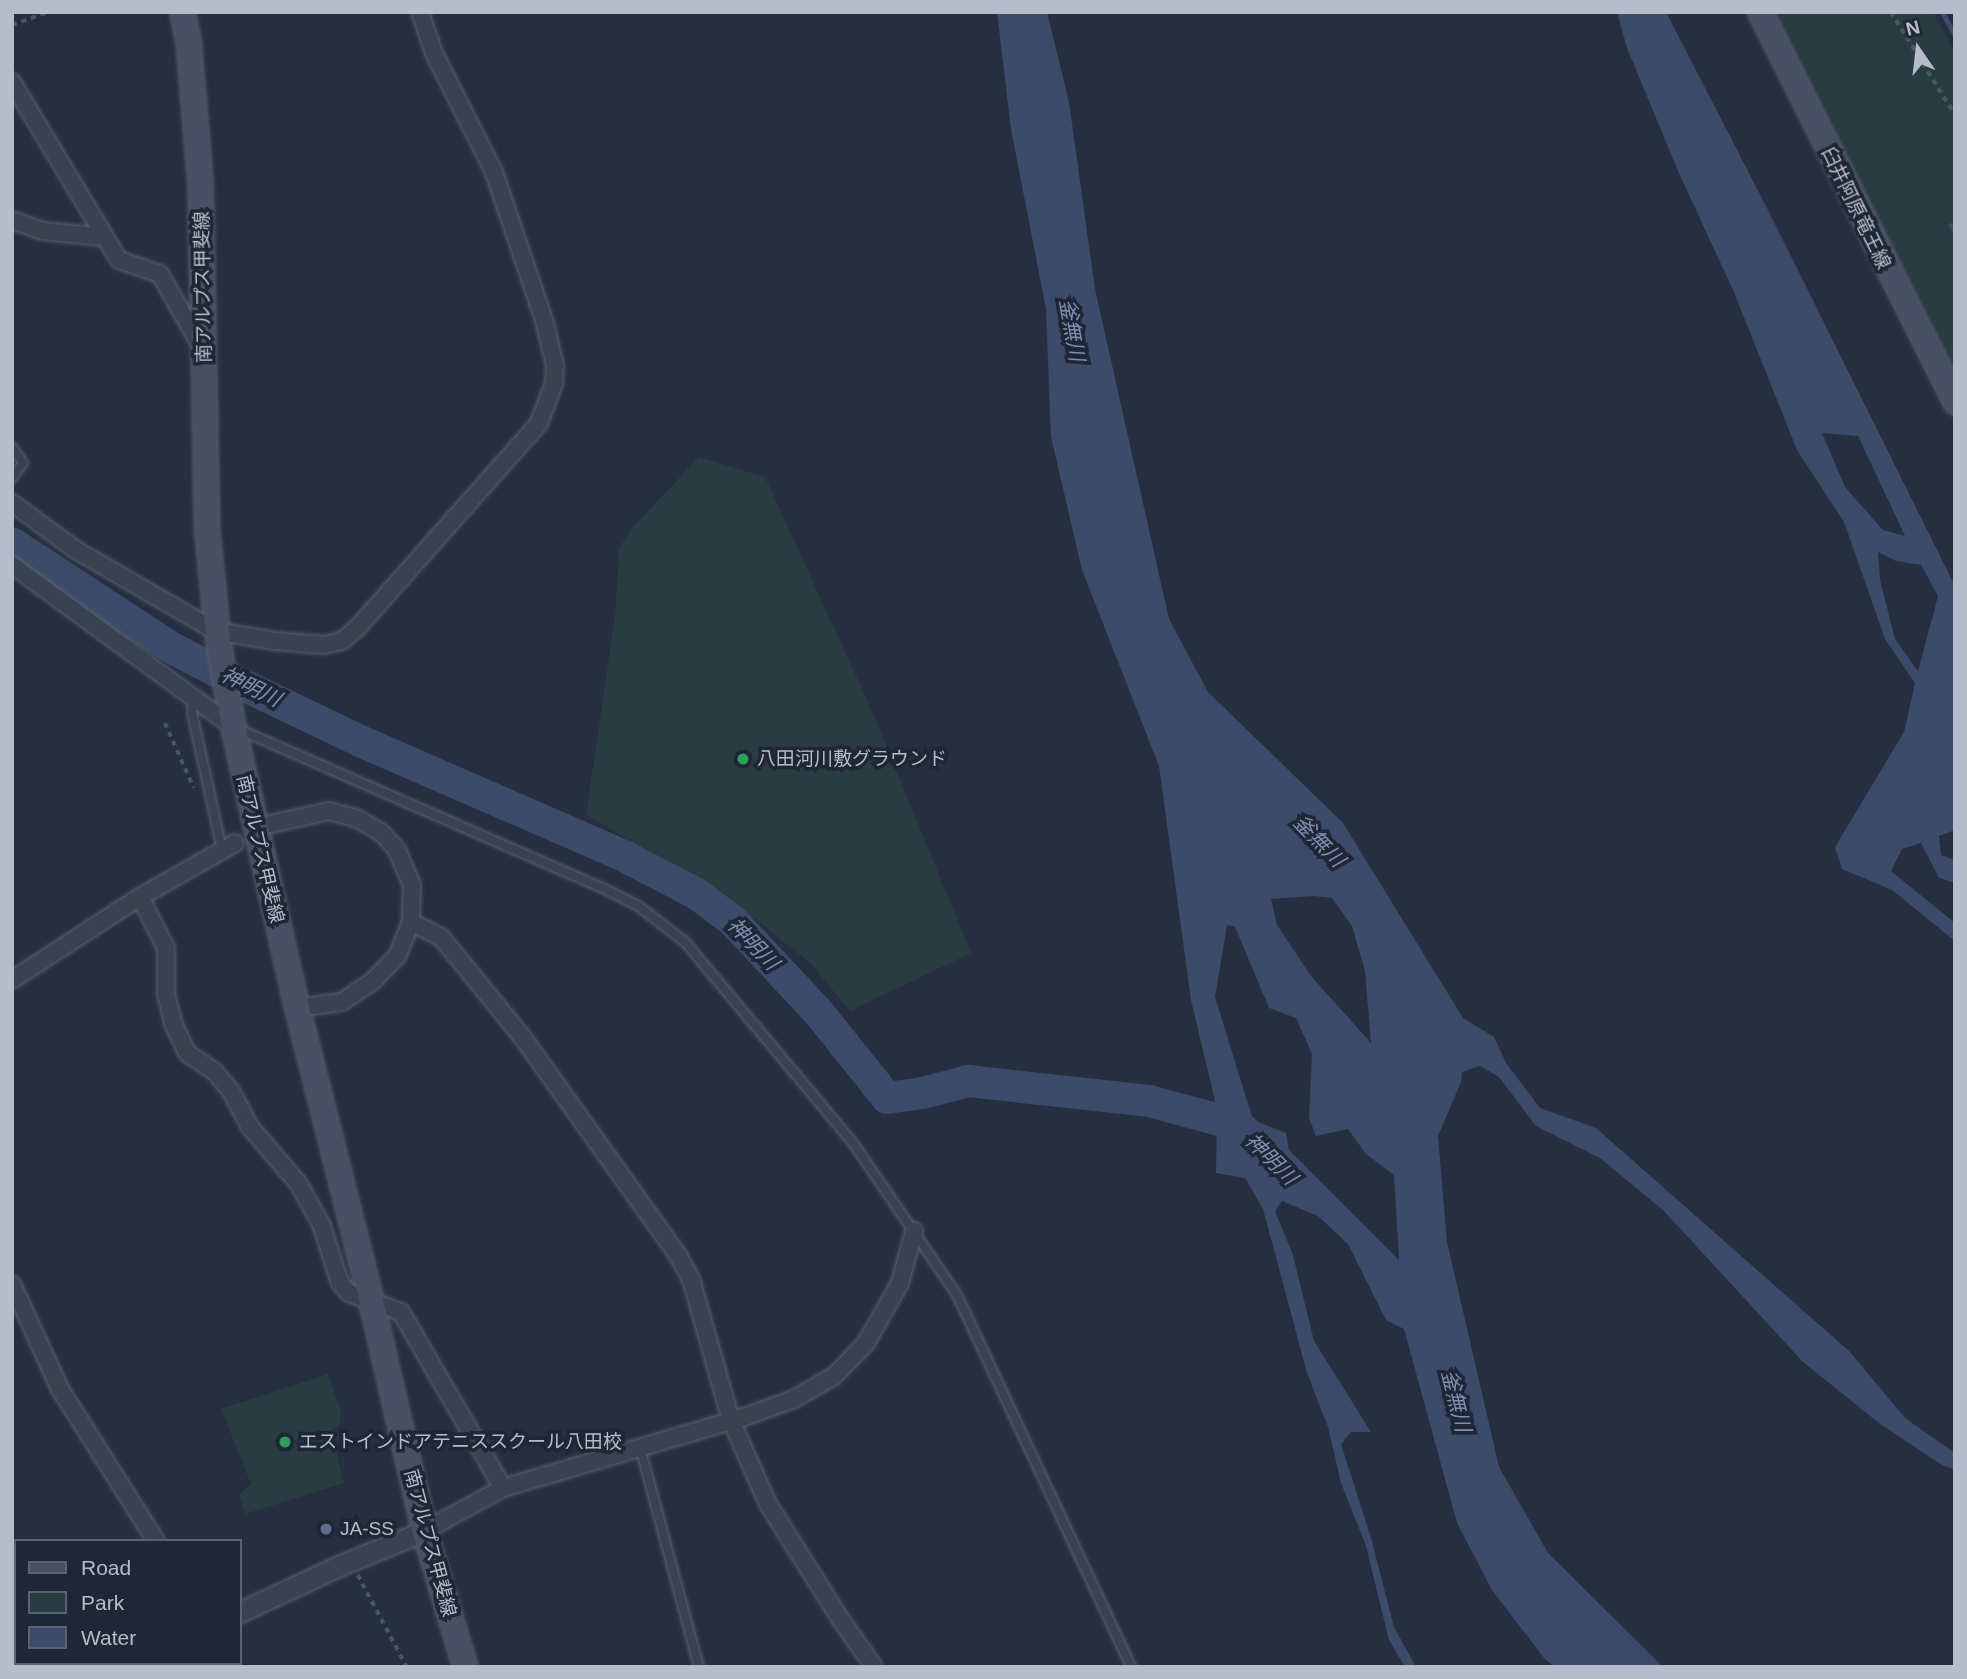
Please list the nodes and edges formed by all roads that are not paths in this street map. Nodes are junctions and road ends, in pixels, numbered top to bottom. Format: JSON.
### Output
{"nodes":[{"id":1,"x":182,"y":12,"type":"edge"},
{"id":2,"x":419,"y":12,"type":"edge"},
{"id":3,"x":1760,"y":12,"type":"edge"},
{"id":4,"x":12,"y":82,"type":"edge"},
{"id":5,"x":12,"y":220,"type":"edge"},
{"id":6,"x":105,"y":237,"type":"junction"},
{"id":7,"x":204,"y":354,"type":"junction"},
{"id":8,"x":1955,"y":402,"type":"edge"},
{"id":9,"x":12,"y":447,"type":"edge"},
{"id":10,"x":12,"y":478,"type":"edge"},
{"id":11,"x":12,"y":503,"type":"edge"},
{"id":12,"x":12,"y":565,"type":"edge"},
{"id":13,"x":217,"y":637,"type":"junction"},
{"id":14,"x":193,"y":699,"type":"junction"},
{"id":15,"x":233,"y":727,"type":"junction"},
{"id":16,"x":271,"y":824,"type":"dead end"},
{"id":17,"x":229,"y":847,"type":"joint"},
{"id":18,"x":140,"y":897,"type":"junction"},
{"id":19,"x":411,"y":922,"type":"junction"},
{"id":20,"x":12,"y":980,"type":"edge"},
{"id":21,"x":297,"y":1008,"type":"junction"},
{"id":22,"x":914,"y":1231,"type":"junction"},
{"id":23,"x":12,"y":1284,"type":"edge"},
{"id":24,"x":371,"y":1301,"type":"junction"},
{"id":25,"x":731,"y":1420,"type":"junction"},
{"id":26,"x":640,"y":1447,"type":"junction"},
{"id":27,"x":503,"y":1488,"type":"junction"},
{"id":28,"x":424,"y":1531,"type":"junction"},
{"id":29,"x":155,"y":1539,"type":"edge"},
{"id":30,"x":242,"y":1611,"type":"edge"},
{"id":31,"x":465,"y":1667,"type":"edge"},
{"id":32,"x":699,"y":1667,"type":"edge"},
{"id":33,"x":874,"y":1667,"type":"edge"},
{"id":34,"x":1131,"y":1667,"type":"edge"}],
"edges":[{"from":1,"to":7,"type":"main road","name":"南アルプス甲斐線"},
{"from":2,"to":13,"type":"street"},
{"from":3,"to":8,"type":"main road","name":"臼井阿原竜王線"},
{"from":4,"to":6,"type":"street"},
{"from":5,"to":6,"type":"street"},
{"from":6,"to":7,"type":"street"},
{"from":7,"to":13,"type":"main road","name":"南アルプス甲斐線"},
{"from":9,"to":10,"type":"lane"},
{"from":11,"to":13,"type":"street"},
{"from":12,"to":14,"type":"street"},
{"from":13,"to":15,"type":"main road","name":"南アルプス甲斐線"},
{"from":14,"to":15,"type":"street"},
{"from":14,"to":17,"type":"lane"},
{"from":15,"to":21,"type":"main road","name":"南アルプス甲斐線"},
{"from":15,"to":22,"type":"lane"},
{"from":16,"to":19,"type":"street"},
{"from":17,"to":18,"type":"street"},
{"from":18,"to":20,"type":"street"},
{"from":18,"to":24,"type":"street"},
{"from":19,"to":21,"type":"street"},
{"from":19,"to":25,"type":"street"},
{"from":21,"to":24,"type":"main road","name":"南アルプス甲斐線"},
{"from":22,"to":25,"type":"street"},
{"from":22,"to":34,"type":"lane"},
{"from":23,"to":29,"type":"street"},
{"from":24,"to":27,"type":"street"},
{"from":24,"to":28,"type":"main road","name":"南アルプス甲斐線"},
{"from":25,"to":26,"type":"street"},
{"from":25,"to":33,"type":"street"},
{"from":26,"to":27,"type":"street"},
{"from":26,"to":32,"type":"lane"},
{"from":27,"to":28,"type":"street"},
{"from":28,"to":30,"type":"street"},
{"from":28,"to":31,"type":"main road","name":"南アルプス甲斐線"}]}
